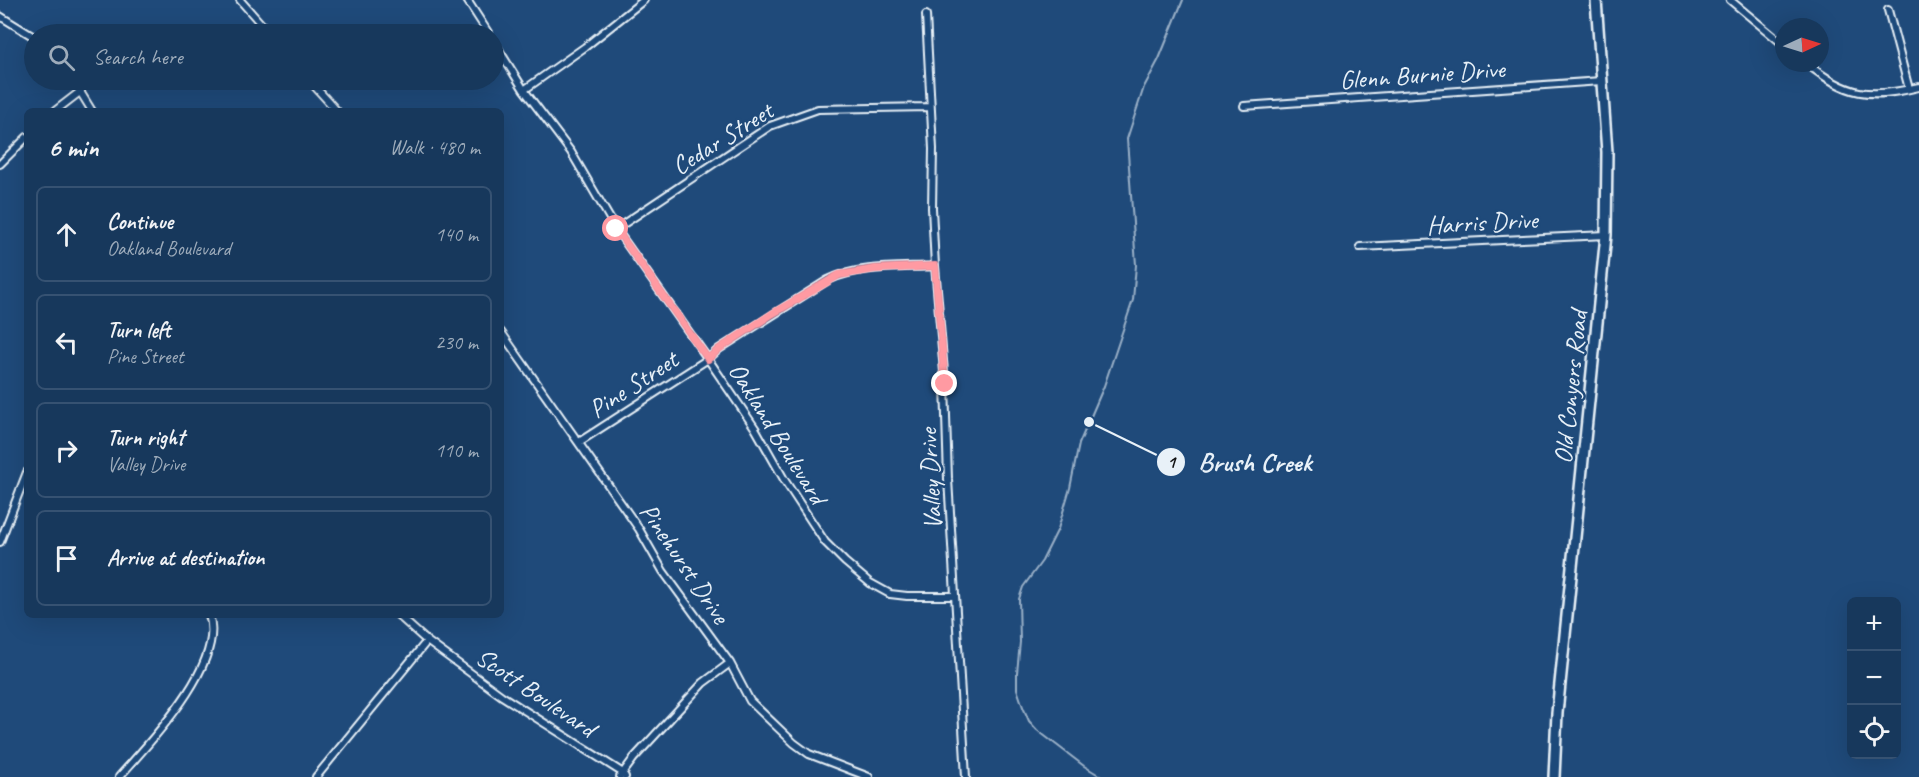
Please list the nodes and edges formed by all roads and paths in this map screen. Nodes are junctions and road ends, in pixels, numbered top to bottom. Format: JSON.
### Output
{"nodes":[{"id":1,"x":240,"y":0,"type":"edge"},
{"id":2,"x":467,"y":0,"type":"edge"},
{"id":3,"x":644,"y":0,"type":"edge"},
{"id":4,"x":1596,"y":0,"type":"edge"},
{"id":5,"x":1730,"y":0,"type":"edge"},
{"id":6,"x":1888,"y":10,"type":"dead end"},
{"id":7,"x":926,"y":15,"type":"dead end"},
{"id":8,"x":0,"y":16,"type":"edge"},
{"id":9,"x":261,"y":24,"type":"edge"},
{"id":10,"x":483,"y":24,"type":"edge"},
{"id":11,"x":24,"y":31,"type":"edge"},
{"id":12,"x":1775,"y":38,"type":"edge"},
{"id":13,"x":504,"y":58,"type":"edge"},
{"id":14,"x":1820,"y":72,"type":"edge"},
{"id":15,"x":1602,"y":81,"type":"junction"},
{"id":16,"x":1919,"y":87,"type":"edge"},
{"id":17,"x":1909,"y":89,"type":"junction"},
{"id":18,"x":318,"y":90,"type":"edge"},
{"id":19,"x":524,"y":90,"type":"junction"},
{"id":20,"x":81,"y":92,"type":"joint"},
{"id":21,"x":1244,"y":106,"type":"dead end"},
{"id":22,"x":930,"y":107,"type":"junction"},
{"id":23,"x":59,"y":108,"type":"edge"},
{"id":24,"x":90,"y":108,"type":"edge"},
{"id":25,"x":334,"y":108,"type":"edge"},
{"id":26,"x":24,"y":139,"type":"edge"},
{"id":27,"x":0,"y":164,"type":"edge"},
{"id":28,"x":616,"y":229,"type":"junction"},
{"id":29,"x":1606,"y":235,"type":"junction"},
{"id":30,"x":1360,"y":247,"type":"dead end"},
{"id":31,"x":935,"y":266,"type":"junction"},
{"id":32,"x":504,"y":336,"type":"edge"},
{"id":33,"x":708,"y":359,"type":"junction"},
{"id":34,"x":579,"y":442,"type":"junction"},
{"id":35,"x":24,"y":480,"type":"edge"},
{"id":36,"x":0,"y":542,"type":"edge"},
{"id":37,"x":955,"y":596,"type":"junction"},
{"id":38,"x":210,"y":618,"type":"edge"},
{"id":39,"x":401,"y":618,"type":"edge"},
{"id":40,"x":427,"y":641,"type":"junction"},
{"id":41,"x":730,"y":663,"type":"junction"},
{"id":42,"x":623,"y":776,"type":"edge"},
{"id":43,"x":119,"y":777,"type":"edge"},
{"id":44,"x":316,"y":777,"type":"edge"},
{"id":45,"x":868,"y":777,"type":"edge"},
{"id":46,"x":966,"y":777,"type":"edge"},
{"id":47,"x":1554,"y":777,"type":"edge"}],
"edges":[{"from":1,"to":9,"type":"street"},
{"from":2,"to":10,"type":"street"},
{"from":3,"to":19,"type":"street"},
{"from":4,"to":15,"type":"street","name":"Old Conyers Road"},
{"from":5,"to":12,"type":"street"},
{"from":6,"to":17,"type":"street"},
{"from":7,"to":22,"type":"street","name":"Valley Drive"},
{"from":8,"to":11,"type":"street"},
{"from":13,"to":19,"type":"street","name":"Oakland Boulevard"},
{"from":14,"to":17,"type":"street"},
{"from":15,"to":21,"type":"street","name":"Glenn Burnie Drive"},
{"from":15,"to":29,"type":"street","name":"Old Conyers Road"},
{"from":16,"to":17,"type":"street"},
{"from":18,"to":25,"type":"street"},
{"from":19,"to":28,"type":"street","name":"Oakland Boulevard"},
{"from":20,"to":23,"type":"street"},
{"from":20,"to":24,"type":"street"},
{"from":22,"to":28,"type":"street","name":"Cedar Street"},
{"from":22,"to":31,"type":"street","name":"Valley Drive"},
{"from":26,"to":27,"type":"street"},
{"from":28,"to":33,"type":"street","name":"Oakland Boulevard"},
{"from":29,"to":30,"type":"street","name":"Harris Drive"},
{"from":29,"to":47,"type":"street","name":"Old Conyers Road"},
{"from":31,"to":33,"type":"street","name":"Pine Street"},
{"from":31,"to":37,"type":"street","name":"Valley Drive"},
{"from":32,"to":34,"type":"street","name":"Pinehurst Drive"},
{"from":33,"to":34,"type":"street","name":"Pine Street"},
{"from":33,"to":37,"type":"street","name":"Oakland Boulevard"},
{"from":34,"to":41,"type":"street","name":"Pinehurst Drive"},
{"from":35,"to":36,"type":"street"},
{"from":37,"to":46,"type":"street","name":"Valley Drive"},
{"from":38,"to":43,"type":"street"},
{"from":39,"to":40,"type":"street","name":"Scott Boulevard"},
{"from":40,"to":42,"type":"street","name":"Scott Boulevard"},
{"from":40,"to":44,"type":"street"},
{"from":41,"to":42,"type":"street"},
{"from":41,"to":45,"type":"street","name":"Pinehurst Drive"}]}
